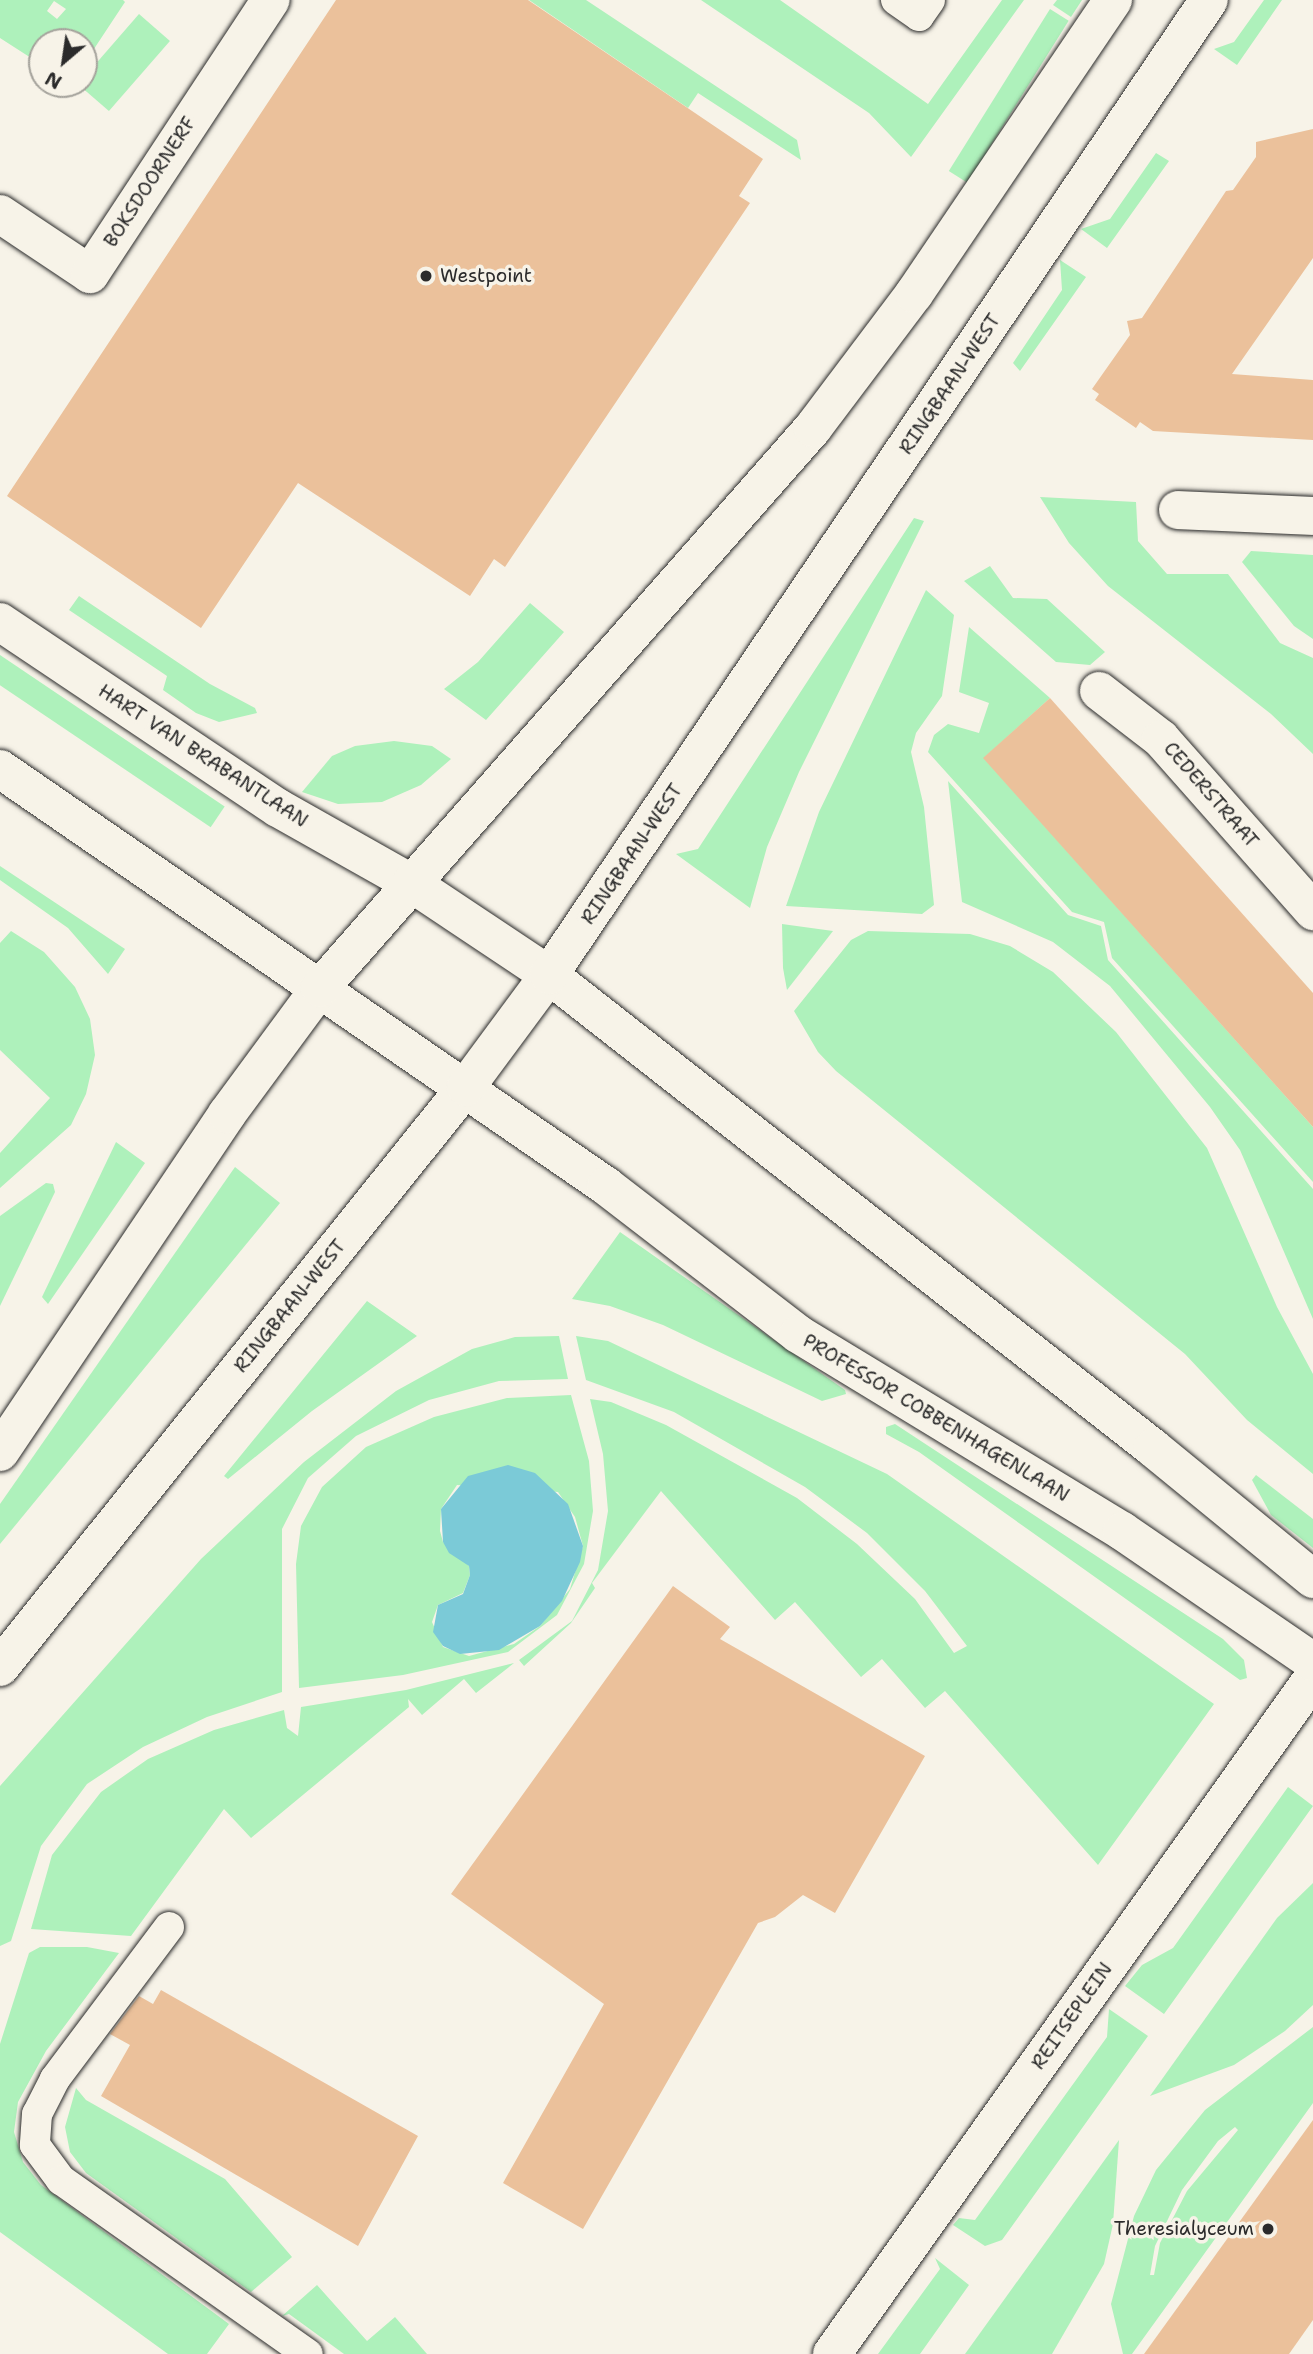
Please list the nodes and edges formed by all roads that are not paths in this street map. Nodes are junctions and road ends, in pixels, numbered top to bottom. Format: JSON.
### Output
{"nodes":[{"id":1,"x":271,"y":0,"type":"edge"},
{"id":2,"x":896,"y":0,"type":"edge"},
{"id":3,"x":930,"y":0,"type":"edge"},
{"id":4,"x":1113,"y":0,"type":"edge"},
{"id":5,"x":1209,"y":0,"type":"edge"},
{"id":6,"x":0,"y":214,"type":"edge"},
{"id":7,"x":1178,"y":510,"type":"dead end"},
{"id":8,"x":1313,"y":516,"type":"edge"},
{"id":9,"x":0,"y":622,"type":"edge"},
{"id":10,"x":1099,"y":691,"type":"dead end"},
{"id":11,"x":0,"y":769,"type":"edge"},
{"id":12,"x":411,"y":883,"type":"junction"},
{"id":13,"x":1313,"y":911,"type":"edge"},
{"id":14,"x":549,"y":975,"type":"junction"},
{"id":15,"x":320,"y":988,"type":"junction"},
{"id":16,"x":466,"y":1087,"type":"junction"},
{"id":17,"x":0,"y":1452,"type":"edge"},
{"id":18,"x":1313,"y":1579,"type":"edge"},
{"id":19,"x":1313,"y":1662,"type":"edge"},
{"id":20,"x":0,"y":1667,"type":"edge"},
{"id":21,"x":1313,"y":1678,"type":"edge"},
{"id":22,"x":169,"y":1927,"type":"dead end"},
{"id":23,"x":308,"y":2354,"type":"edge"},
{"id":24,"x":832,"y":2354,"type":"edge"}],
"edges":[{"from":1,"to":6,"type":"street","name":"BOKSDOORNERF"},
{"from":2,"to":3,"type":"lane"},
{"from":4,"to":12,"type":"street"},
{"from":5,"to":14,"type":"street","name":"RINGBAAN-WEST"},
{"from":7,"to":8,"type":"street"},
{"from":9,"to":12,"type":"street","name":"HART VAN BRABANTLAAN"},
{"from":10,"to":13,"type":"street","name":"CEDERSTRAAT"},
{"from":11,"to":15,"type":"street"},
{"from":12,"to":14,"type":"street","name":"HART VAN BRABANTLAAN"},
{"from":12,"to":15,"type":"street"},
{"from":14,"to":16,"type":"street","name":"RINGBAAN-WEST"},
{"from":14,"to":18,"type":"street"},
{"from":15,"to":16,"type":"street","name":"PROFESSOR COBBENHAGENLAAN"},
{"from":15,"to":17,"type":"street"},
{"from":16,"to":19,"type":"street","name":"PROFESSOR COBBENHAGENLAAN"},
{"from":16,"to":20,"type":"street","name":"RINGBAAN-WEST"},
{"from":21,"to":24,"type":"street","name":"REITSEPLEIN"},
{"from":22,"to":23,"type":"lane"}]}
